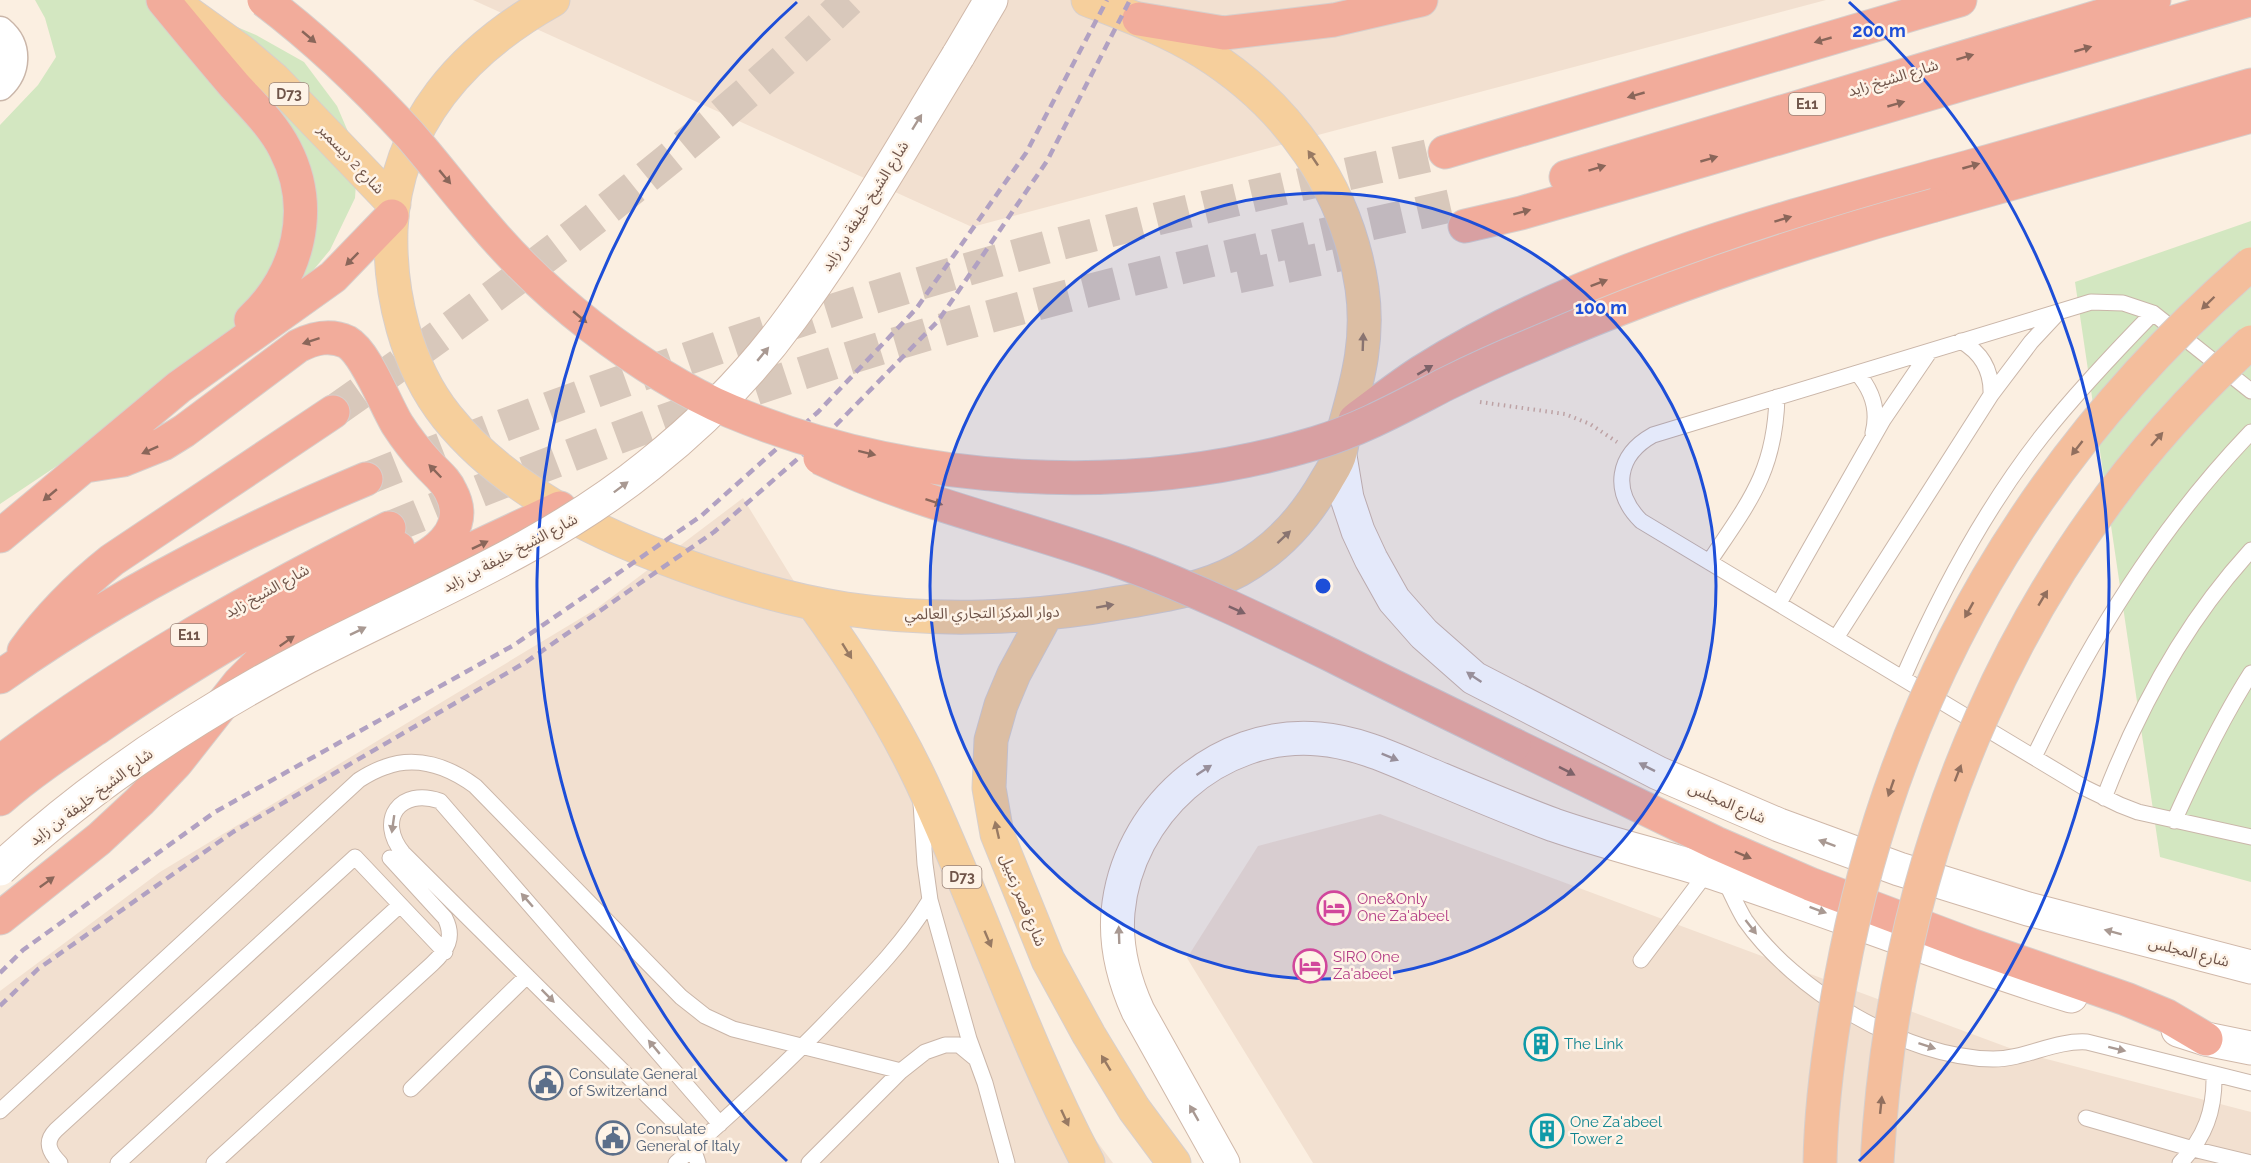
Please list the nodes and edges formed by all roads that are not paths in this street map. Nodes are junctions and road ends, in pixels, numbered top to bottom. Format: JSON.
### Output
{"nodes":[{"id":1,"x":163,"y":0,"type":"edge"},
{"id":2,"x":170,"y":0,"type":"edge"},
{"id":3,"x":264,"y":0,"type":"edge"},
{"id":4,"x":554,"y":0,"type":"edge"},
{"id":5,"x":991,"y":0,"type":"edge"},
{"id":6,"x":1088,"y":0,"type":"edge"},
{"id":7,"x":1421,"y":0,"type":"edge"},
{"id":8,"x":1960,"y":0,"type":"edge"},
{"id":9,"x":2154,"y":0,"type":"edge"},
{"id":10,"x":2249,"y":0,"type":"edge"},
{"id":11,"x":1138,"y":10,"type":"edge"},
{"id":12,"x":0,"y":31,"type":"edge"},
{"id":13,"x":2251,"y":85,"type":"edge"},
{"id":14,"x":0,"y":86,"type":"edge"},
{"id":15,"x":2251,"y":116,"type":"edge"},
{"id":16,"x":1445,"y":152,"type":"tunnel mouth"},
{"id":17,"x":393,"y":210,"type":"junction"},
{"id":18,"x":2251,"y":264,"type":"edge"},
{"id":19,"x":2061,"y":311,"type":"junction"},
{"id":20,"x":2152,"y":313,"type":"junction"},
{"id":21,"x":1961,"y":341,"type":"junction"},
{"id":22,"x":2251,"y":342,"type":"edge"},
{"id":23,"x":1930,"y":351,"type":"junction"},
{"id":24,"x":1857,"y":373,"type":"junction"},
{"id":25,"x":179,"y":387,"type":"junction"},
{"id":26,"x":2251,"y":391,"type":"edge"},
{"id":27,"x":1990,"y":395,"type":"junction"},
{"id":28,"x":1777,"y":397,"type":"junction"},
{"id":29,"x":728,"y":410,"type":"junction"},
{"id":30,"x":333,"y":412,"type":"tunnel mouth"},
{"id":31,"x":2251,"y":432,"type":"edge"},
{"id":32,"x":1342,"y":442,"type":"junction"},
{"id":33,"x":1870,"y":445,"type":"junction"},
{"id":34,"x":85,"y":466,"type":"junction"},
{"id":35,"x":366,"y":479,"type":"tunnel mouth"},
{"id":36,"x":560,"y":508,"type":"junction"},
{"id":37,"x":0,"y":536,"type":"edge"},
{"id":38,"x":2251,"y":550,"type":"edge"},
{"id":39,"x":1709,"y":562,"type":"junction"},
{"id":40,"x":400,"y":583,"type":"junction"},
{"id":41,"x":813,"y":603,"type":"junction"},
{"id":42,"x":1779,"y":603,"type":"junction"},
{"id":43,"x":1047,"y":613,"type":"junction"},
{"id":44,"x":1836,"y":638,"type":"junction"},
{"id":45,"x":7,"y":673,"type":"edge"},
{"id":46,"x":2251,"y":673,"type":"edge"},
{"id":47,"x":1903,"y":678,"type":"junction"},
{"id":48,"x":2034,"y":757,"type":"junction"},
{"id":49,"x":0,"y":762,"type":"edge"},
{"id":50,"x":922,"y":782,"type":"junction"},
{"id":51,"x":2104,"y":798,"type":"junction"},
{"id":52,"x":0,"y":799,"type":"edge"},
{"id":53,"x":2174,"y":821,"type":"junction"},
{"id":54,"x":2250,"y":835,"type":"edge"},
{"id":55,"x":390,"y":858,"type":"dead end"},
{"id":56,"x":0,"y":869,"type":"edge"},
{"id":57,"x":1716,"y":874,"type":"junction"},
{"id":58,"x":1015,"y":879,"type":"junction"},
{"id":59,"x":971,"y":899,"type":"junction"},
{"id":60,"x":930,"y":900,"type":"junction"},
{"id":61,"x":400,"y":905,"type":"junction"},
{"id":62,"x":0,"y":918,"type":"edge"},
{"id":63,"x":445,"y":952,"type":"junction"},
{"id":64,"x":1641,"y":960,"type":"dead end"},
{"id":65,"x":2251,"y":967,"type":"edge"},
{"id":66,"x":527,"y":976,"type":"junction"},
{"id":67,"x":2206,"y":1039,"type":"junction"},
{"id":68,"x":802,"y":1048,"type":"junction"},
{"id":69,"x":2251,"y":1048,"type":"edge"},
{"id":70,"x":977,"y":1060,"type":"junction"},
{"id":71,"x":2251,"y":1062,"type":"edge"},
{"id":72,"x":902,"y":1071,"type":"junction"},
{"id":73,"x":2214,"y":1074,"type":"junction"},
{"id":74,"x":2251,"y":1083,"type":"edge"},
{"id":75,"x":411,"y":1089,"type":"dead end"},
{"id":76,"x":0,"y":1111,"type":"edge"},
{"id":77,"x":2086,"y":1118,"type":"dead end"},
{"id":78,"x":720,"y":1124,"type":"junction"},
{"id":79,"x":998,"y":1127,"type":"junction"},
{"id":80,"x":693,"y":1148,"type":"junction"},
{"id":81,"x":2193,"y":1149,"type":"junction"},
{"id":82,"x":1224,"y":1162,"type":"edge"},
{"id":83,"x":60,"y":1163,"type":"edge"},
{"id":84,"x":118,"y":1163,"type":"edge"},
{"id":85,"x":214,"y":1163,"type":"edge"},
{"id":86,"x":676,"y":1163,"type":"edge"},
{"id":87,"x":698,"y":1163,"type":"edge"},
{"id":88,"x":809,"y":1163,"type":"edge"},
{"id":89,"x":993,"y":1163,"type":"edge"},
{"id":90,"x":1007,"y":1163,"type":"edge"},
{"id":91,"x":1088,"y":1163,"type":"edge"},
{"id":92,"x":1174,"y":1163,"type":"edge"},
{"id":93,"x":1820,"y":1163,"type":"edge"},
{"id":94,"x":1877,"y":1163,"type":"edge"},
{"id":95,"x":2180,"y":1163,"type":"edge"},
{"id":96,"x":2251,"y":1163,"type":"edge"}],
"edges":[{"from":1,"to":25,"type":"highway"},
{"from":2,"to":17,"type":"main road","name":"شارع 2 ديسمبر","number":"D73"},
{"from":3,"to":29,"type":"highway","one_way":true,"bridge":true},
{"from":4,"to":17,"type":"main road","name":"دوار المركز التجاري العالمي"},
{"from":56,"to":5,"type":"main road","name":"شارع الشيخ خليفة بن زايد","one_way":true,"bridge":true},
{"from":6,"to":11,"type":"main road","name":"دوار المركز التجاري العالمي"},
{"from":7,"to":11,"type":"highway"},
{"from":8,"to":16,"type":"highway","one_way":true},
{"from":9,"to":10,"type":"highway","name":"شارع الشيخ زايد","number":"E11"},
{"from":32,"to":11,"type":"main road","name":"دوار المركز التجاري العالمي","one_way":true},
{"from":12,"to":14,"type":"street"},
{"from":32,"to":13,"type":"highway","one_way":true},
{"from":29,"to":15,"type":"highway","one_way":true,"bridge":true},
{"from":17,"to":25,"type":"highway","one_way":true},
{"from":17,"to":36,"type":"main road","name":"دوار المركز التجاري العالمي"},
{"from":18,"to":93,"type":"highway","one_way":true,"bridge":true},
{"from":19,"to":20,"type":"lane"},
{"from":19,"to":21,"type":"lane"},
{"from":19,"to":27,"type":"lane"},
{"from":20,"to":26,"type":"lane"},
{"from":20,"to":47,"type":"lane"},
{"from":21,"to":23,"type":"lane"},
{"from":21,"to":27,"type":"lane"},
{"from":94,"to":22,"type":"highway","one_way":true,"bridge":true},
{"from":23,"to":24,"type":"lane"},
{"from":23,"to":33,"type":"lane"},
{"from":24,"to":28,"type":"lane"},
{"from":24,"to":33,"type":"lane"},
{"from":25,"to":34,"type":"highway"},
{"from":27,"to":44,"type":"lane"},
{"from":28,"to":39,"type":"lane"},
{"from":28,"to":39,"type":"lane"},
{"from":29,"to":67,"type":"highway","one_way":true,"bridge":true},
{"from":30,"to":45,"type":"highway"},
{"from":31,"to":48,"type":"lane"},
{"from":43,"to":32,"type":"main road","name":"دوار المركز التجاري العالمي","one_way":true},
{"from":65,"to":32,"type":"main road","name":"شارع المجلس","one_way":true},
{"from":33,"to":42,"type":"lane"},
{"from":34,"to":37,"type":"highway","one_way":true},
{"from":40,"to":34,"type":"highway","one_way":true},
{"from":35,"to":45,"type":"highway"},
{"from":40,"to":36,"type":"highway","one_way":true},
{"from":36,"to":41,"type":"main road","name":"دوار المركز التجاري العالمي"},
{"from":38,"to":51,"type":"lane"},
{"from":39,"to":42,"type":"lane"},
{"from":62,"to":40,"type":"highway","one_way":true},
{"from":41,"to":43,"type":"main road","name":"دوار المركز التجاري العالمي"},
{"from":41,"to":50,"type":"main road","number":"D73","one_way":true},
{"from":42,"to":44,"type":"lane"},
{"from":58,"to":43,"type":"main road","name":"شارع قصر زعبيل","one_way":true},
{"from":44,"to":47,"type":"lane"},
{"from":46,"to":53,"type":"lane"},
{"from":47,"to":48,"type":"lane"},
{"from":48,"to":51,"type":"lane"},
{"from":49,"to":52,"type":"highway","name":"شارع الشيخ زايد","number":"E11"},
{"from":50,"to":59,"type":"main road","number":"D73"},
{"from":50,"to":60,"type":"lane"},
{"from":51,"to":53,"type":"lane"},
{"from":53,"to":54,"type":"lane"},
{"from":55,"to":63,"type":"lane"},
{"from":57,"to":64,"type":"lane"},
{"from":57,"to":67,"type":"main road","one_way":true},
{"from":57,"to":73,"type":"lane","one_way":true},
{"from":82,"to":57,"type":"main road","one_way":true},
{"from":58,"to":59,"type":"main road"},
{"from":92,"to":58,"type":"main road","name":"شارع قصر زعبيل","one_way":true},
{"from":59,"to":91,"type":"main road","number":"D73","one_way":true},
{"from":60,"to":68,"type":"lane"},
{"from":60,"to":70,"type":"lane"},
{"from":61,"to":63,"type":"lane"},
{"from":61,"to":83,"type":"lane"},
{"from":61,"to":84,"type":"lane"},
{"from":63,"to":85,"type":"lane"},
{"from":66,"to":75,"type":"lane"},
{"from":78,"to":66,"type":"lane","one_way":true},
{"from":66,"to":80,"type":"lane","one_way":true},
{"from":67,"to":69,"type":"main road"},
{"from":67,"to":71,"type":"main road"},
{"from":68,"to":72,"type":"lane"},
{"from":68,"to":76,"type":"lane"},
{"from":68,"to":78,"type":"lane"},
{"from":70,"to":72,"type":"lane"},
{"from":70,"to":79,"type":"lane"},
{"from":72,"to":88,"type":"lane"},
{"from":73,"to":74,"type":"lane"},
{"from":73,"to":81,"type":"lane"},
{"from":77,"to":81,"type":"lane"},
{"from":78,"to":80,"type":"lane"},
{"from":79,"to":89,"type":"lane"},
{"from":79,"to":90,"type":"lane"},
{"from":80,"to":86,"type":"lane"},
{"from":80,"to":87,"type":"lane"},
{"from":81,"to":95,"type":"lane"},
{"from":81,"to":96,"type":"lane"}]}
